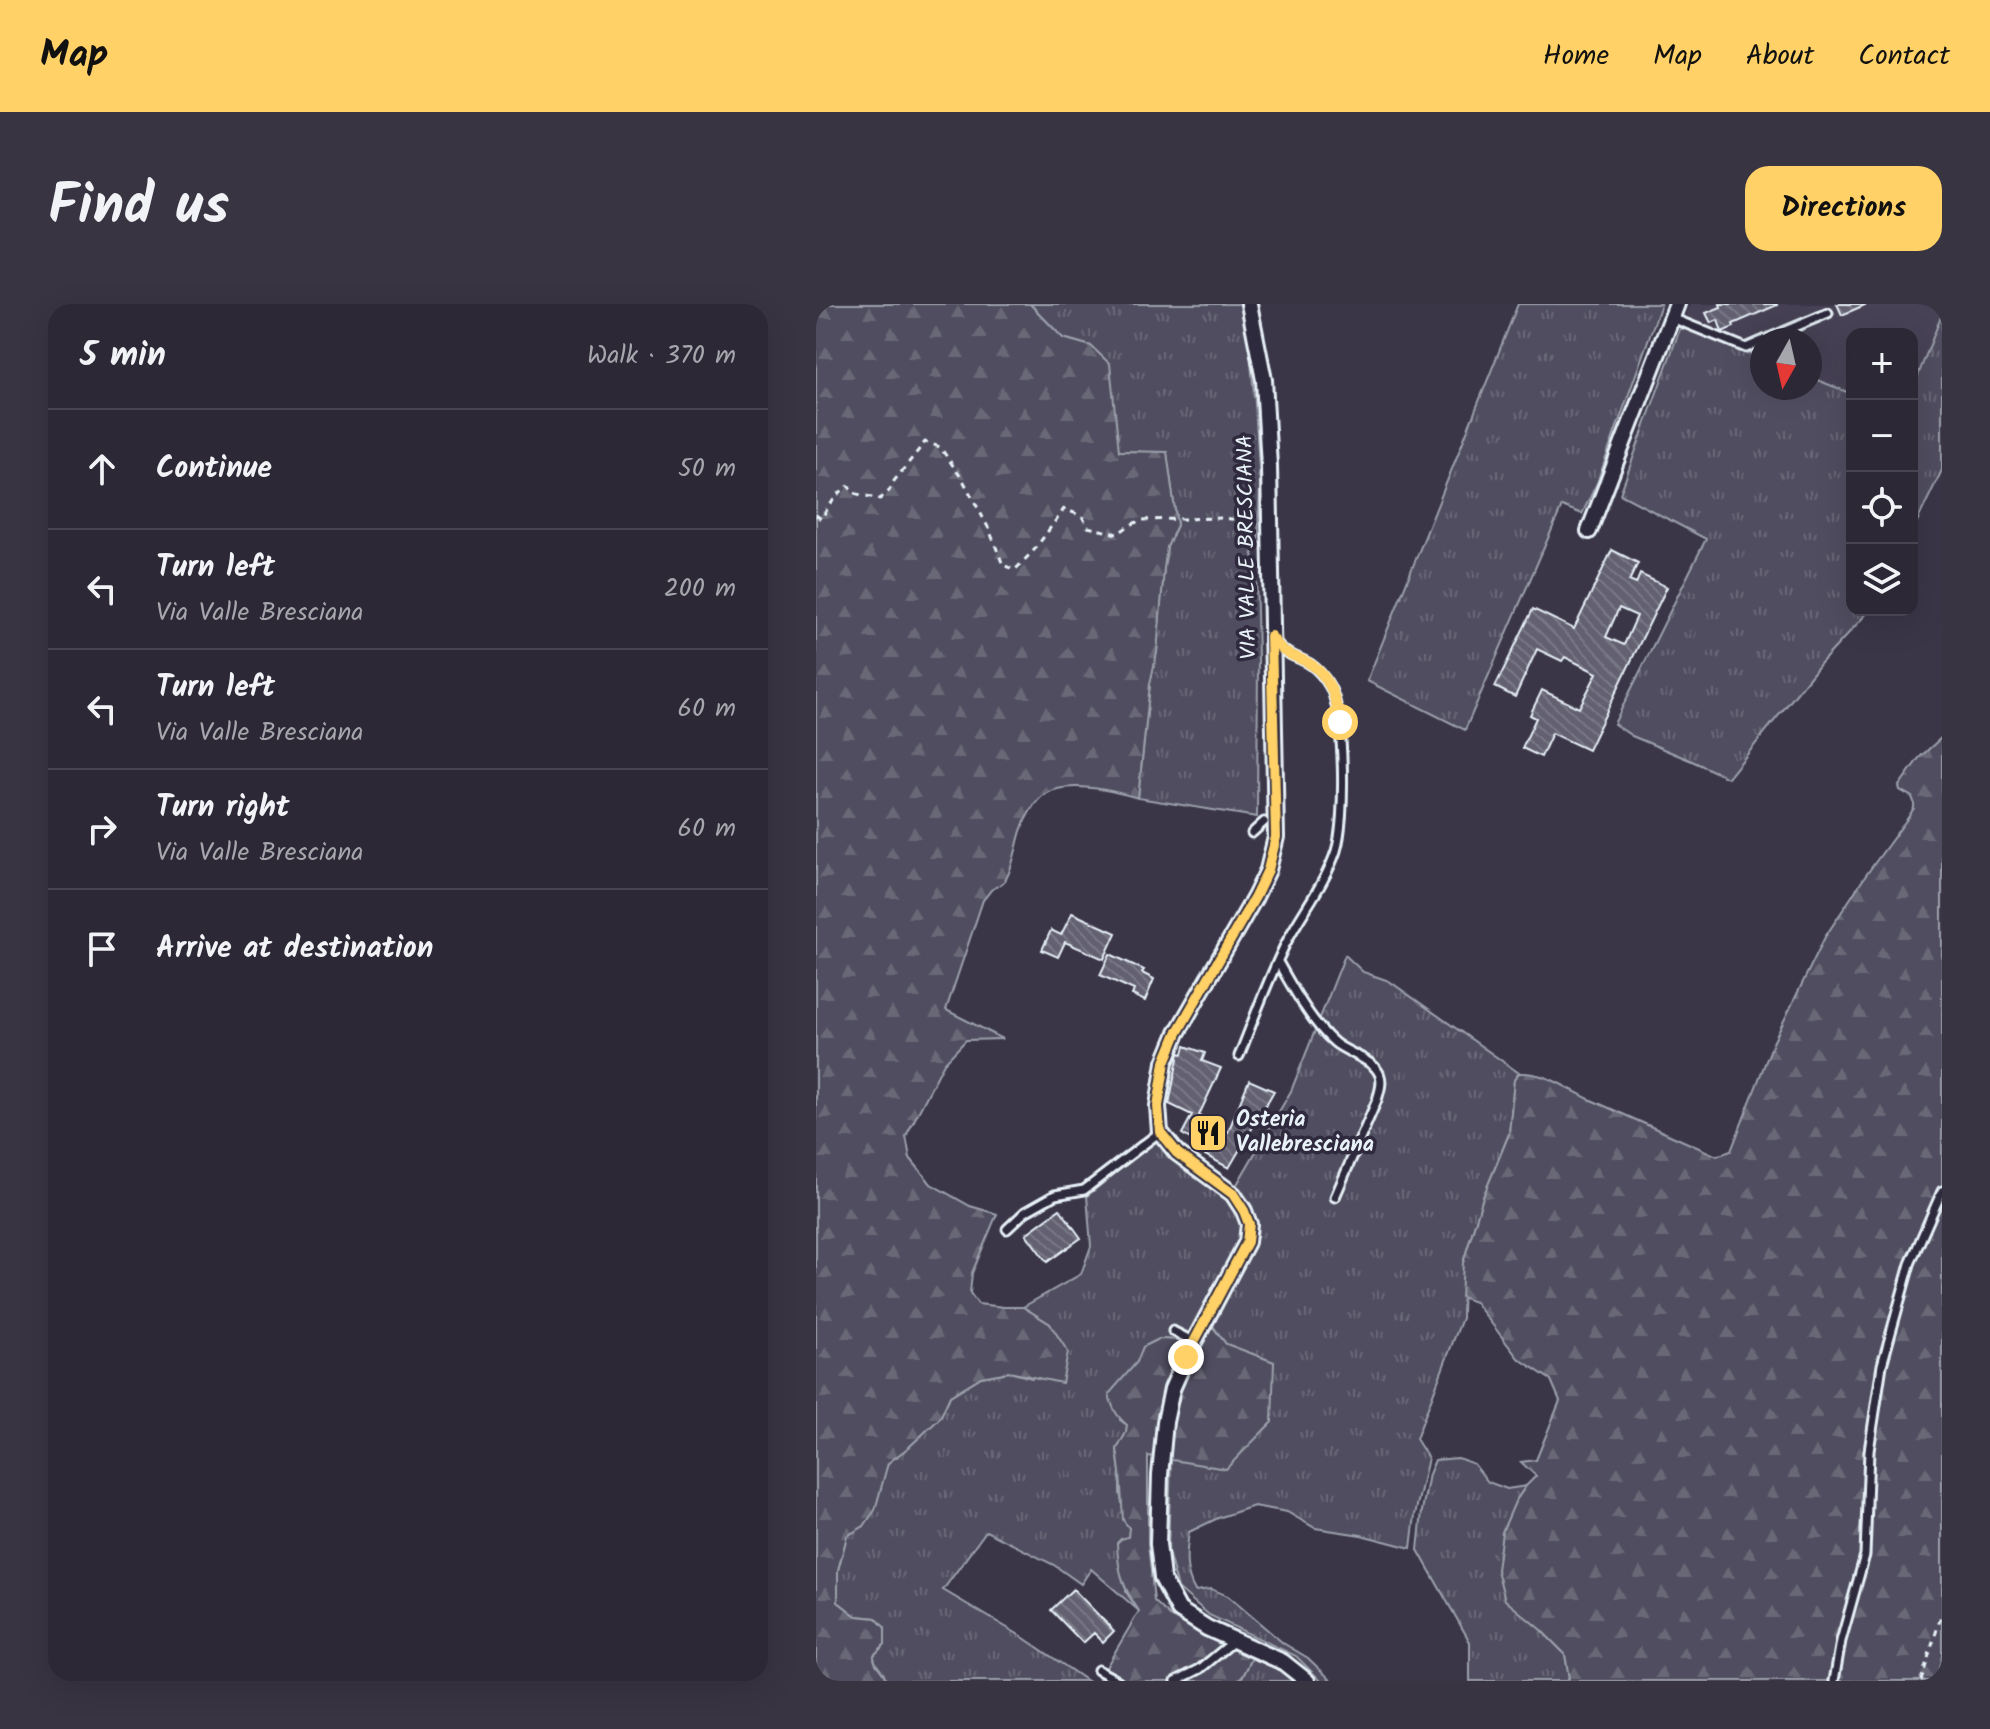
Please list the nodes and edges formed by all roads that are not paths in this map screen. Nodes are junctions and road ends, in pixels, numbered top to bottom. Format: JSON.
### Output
{"nodes":[{"id":1,"x":1249,"y":304,"type":"edge"},
{"id":2,"x":1674,"y":311,"type":"edge"},
{"id":3,"x":1828,"y":313,"type":"dead end"},
{"id":4,"x":1792,"y":328,"type":"edge"},
{"id":5,"x":1750,"y":346,"type":"edge"},
{"id":6,"x":1589,"y":531,"type":"dead end"},
{"id":7,"x":1271,"y":636,"type":"junction"},
{"id":8,"x":1264,"y":822,"type":"dead end"},
{"id":9,"x":1252,"y":833,"type":"dead end"},
{"id":10,"x":1278,"y":962,"type":"junction"},
{"id":11,"x":1239,"y":1056,"type":"dead end"},
{"id":12,"x":1160,"y":1132,"type":"junction"},
{"id":13,"x":1942,"y":1191,"type":"edge"},
{"id":14,"x":1335,"y":1197,"type":"dead end"},
{"id":15,"x":1007,"y":1229,"type":"dead end"},
{"id":16,"x":1173,"y":1331,"type":"dead end"},
{"id":17,"x":1194,"y":1342,"type":"junction"},
{"id":18,"x":1236,"y":1640,"type":"junction"},
{"id":19,"x":1098,"y":1670,"type":"dead end"},
{"id":20,"x":1118,"y":1681,"type":"edge"},
{"id":21,"x":1176,"y":1681,"type":"edge"},
{"id":22,"x":1307,"y":1681,"type":"edge"},
{"id":23,"x":1834,"y":1681,"type":"edge"}],
"edges":[{"from":1,"to":7,"type":"street","name":"VIA VALLE BRESCIANA"},
{"from":2,"to":5,"type":"lane"},
{"from":2,"to":6,"type":"street"},
{"from":3,"to":4,"type":"lane"},
{"from":7,"to":10,"type":"lane"},
{"from":7,"to":12,"type":"street","name":"VIA VALLE BRESCIANA"},
{"from":8,"to":9,"type":"lane"},
{"from":10,"to":11,"type":"lane"},
{"from":10,"to":14,"type":"lane"},
{"from":12,"to":15,"type":"lane"},
{"from":12,"to":17,"type":"street"},
{"from":13,"to":23,"type":"lane"},
{"from":16,"to":17,"type":"lane"},
{"from":17,"to":18,"type":"street"},
{"from":18,"to":21,"type":"lane"},
{"from":18,"to":22,"type":"street"},
{"from":19,"to":20,"type":"lane"}]}
